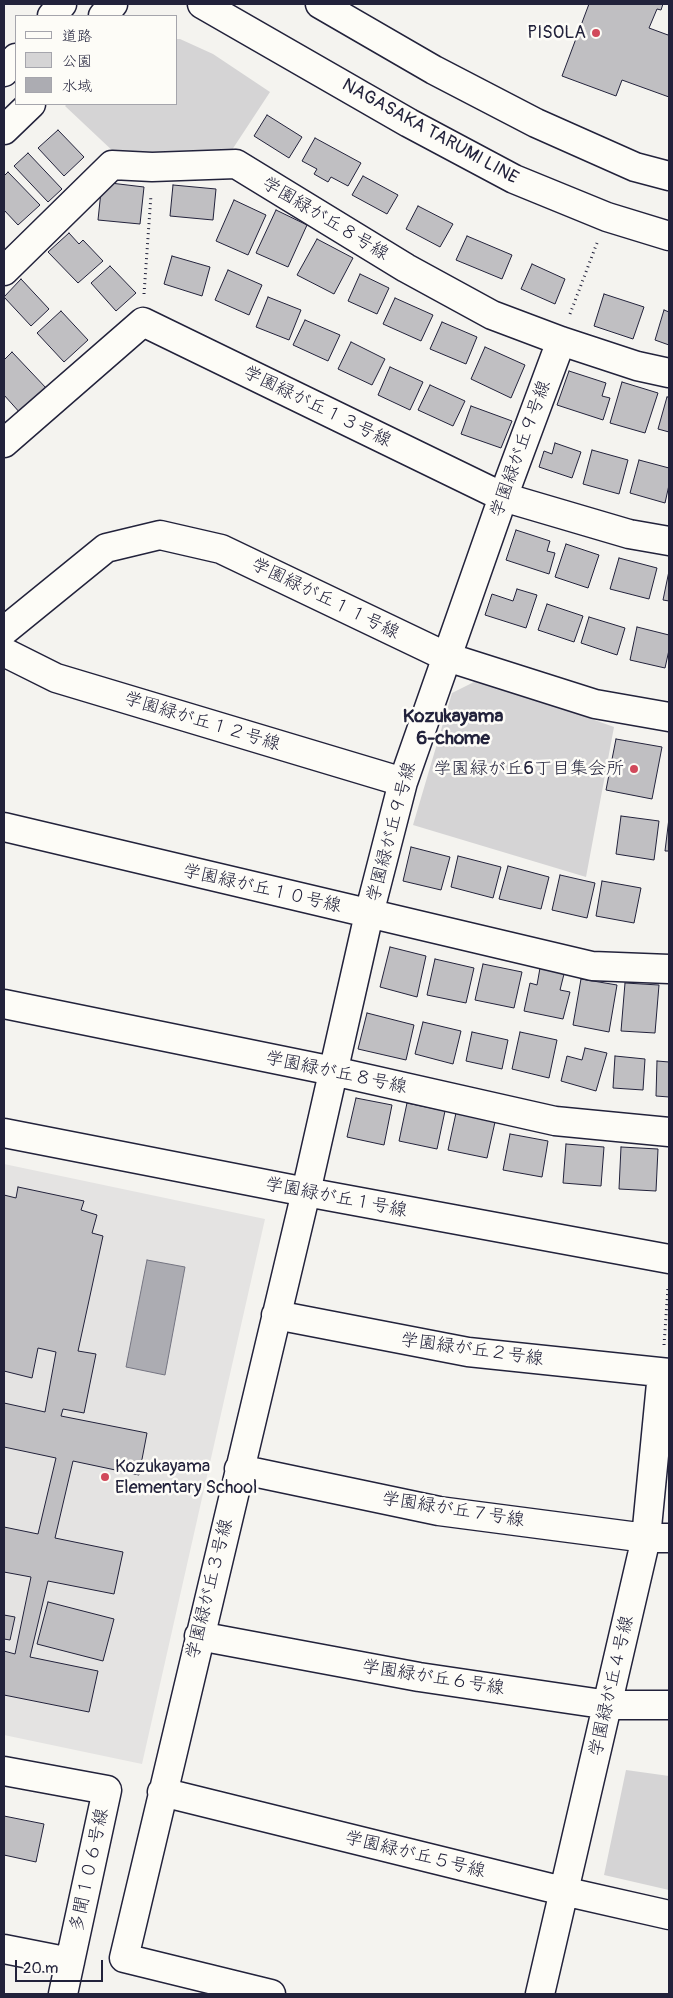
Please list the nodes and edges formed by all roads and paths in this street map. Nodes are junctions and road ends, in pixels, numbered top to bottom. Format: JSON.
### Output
{"nodes":[{"id":1,"x":62,"y":4,"type":"edge"},
{"id":2,"x":113,"y":4,"type":"edge"},
{"id":3,"x":202,"y":4,"type":"edge"},
{"id":4,"x":320,"y":4,"type":"edge"},
{"id":5,"x":53,"y":15,"type":"edge"},
{"id":6,"x":104,"y":15,"type":"edge"},
{"id":7,"x":15,"y":59,"type":"edge"},
{"id":8,"x":4,"y":72,"type":"edge"},
{"id":9,"x":30,"y":105,"type":"edge"},
{"id":10,"x":4,"y":130,"type":"edge"},
{"id":11,"x":152,"y":167,"type":"junction"},
{"id":12,"x":669,"y":176,"type":"edge"},
{"id":13,"x":607,"y":217,"type":"junction"},
{"id":14,"x":669,"y":236,"type":"edge"},
{"id":15,"x":4,"y":271,"type":"edge"},
{"id":16,"x":143,"y":322,"type":"junction"},
{"id":17,"x":560,"y":341,"type":"junction"},
{"id":18,"x":669,"y":373,"type":"edge"},
{"id":19,"x":4,"y":443,"type":"edge"},
{"id":20,"x":503,"y":498,"type":"junction"},
{"id":21,"x":669,"y":541,"type":"edge"},
{"id":22,"x":4,"y":631,"type":"edge"},
{"id":23,"x":4,"y":652,"type":"edge"},
{"id":24,"x":447,"y":658,"type":"junction"},
{"id":25,"x":669,"y":717,"type":"edge"},
{"id":26,"x":403,"y":782,"type":"junction"},
{"id":27,"x":4,"y":828,"type":"edge"},
{"id":28,"x":369,"y":914,"type":"junction"},
{"id":29,"x":669,"y":969,"type":"edge"},
{"id":30,"x":4,"y":1004,"type":"edge"},
{"id":31,"x":333,"y":1071,"type":"junction"},
{"id":32,"x":669,"y":1132,"type":"edge"},
{"id":33,"x":4,"y":1133,"type":"edge"},
{"id":34,"x":306,"y":1192,"type":"junction"},
{"id":35,"x":669,"y":1269,"type":"edge"},
{"id":36,"x":276,"y":1315,"type":"junction"},
{"id":37,"x":666,"y":1373,"type":"edge"},
{"id":38,"x":239,"y":1469,"type":"junction"},
{"id":39,"x":658,"y":1538,"type":"edge"},
{"id":40,"x":199,"y":1636,"type":"junction"},
{"id":41,"x":608,"y":1704,"type":"junction"},
{"id":42,"x":669,"y":1704,"type":"edge"},
{"id":43,"x":4,"y":1771,"type":"edge"},
{"id":44,"x":162,"y":1792,"type":"junction"},
{"id":45,"x":563,"y":1891,"type":"junction"},
{"id":46,"x":669,"y":1915,"type":"edge"},
{"id":47,"x":4,"y":1949,"type":"edge"},
{"id":48,"x":70,"y":1962,"type":"junction"},
{"id":49,"x":63,"y":1994,"type":"edge"},
{"id":50,"x":271,"y":1994,"type":"edge"},
{"id":51,"x":540,"y":1994,"type":"edge"}],
"edges":[{"from":1,"to":5,"type":"street"},
{"from":2,"to":6,"type":"street"},
{"from":3,"to":13,"type":"street","name":"NAGASAKA TARUMI LINE"},
{"from":4,"to":12,"type":"street"},
{"from":7,"to":8,"type":"street"},
{"from":9,"to":10,"type":"street"},
{"from":11,"to":15,"type":"street","name":"学園緑が丘８号線"},
{"from":11,"to":16,"type":"path"},
{"from":11,"to":17,"type":"street","name":"学園緑が丘８号線"},
{"from":13,"to":14,"type":"street","name":"NAGASAKA TARUMI LINE"},
{"from":13,"to":17,"type":"path"},
{"from":16,"to":19,"type":"street"},
{"from":16,"to":20,"type":"street","name":"学園緑が丘１３号線"},
{"from":17,"to":18,"type":"street","name":"学園緑が丘８号線"},
{"from":17,"to":20,"type":"street","name":"学園緑が丘９号線"},
{"from":20,"to":21,"type":"street","name":"学園緑が丘１３号線"},
{"from":20,"to":24,"type":"street","name":"学園緑が丘９号線"},
{"from":22,"to":24,"type":"street","name":"学園緑が丘１１号線"},
{"from":23,"to":26,"type":"street","name":"学園緑が丘１２号線"},
{"from":24,"to":25,"type":"street","name":"学園緑が丘１１号線"},
{"from":24,"to":26,"type":"street","name":"学園緑が丘９号線"},
{"from":26,"to":28,"type":"street","name":"学園緑が丘９号線"},
{"from":27,"to":28,"type":"street","name":"学園緑が丘１０号線"},
{"from":28,"to":29,"type":"street","name":"学園緑が丘１０号線"},
{"from":28,"to":31,"type":"street","name":"学園緑が丘９号線"},
{"from":30,"to":31,"type":"street","name":"学園緑が丘８号線"},
{"from":31,"to":32,"type":"street","name":"学園緑が丘８号線"},
{"from":31,"to":34,"type":"street","name":"学園緑が丘９号線"},
{"from":33,"to":34,"type":"street","name":"学園緑が丘１号線"},
{"from":34,"to":35,"type":"street","name":"学園緑が丘１号線"},
{"from":34,"to":36,"type":"street","name":"学園緑が丘３号線"},
{"from":35,"to":37,"type":"path"},
{"from":36,"to":37,"type":"street","name":"学園緑が丘２号線"},
{"from":36,"to":38,"type":"street","name":"学園緑が丘３号線"},
{"from":37,"to":39,"type":"street","name":"学園緑が丘４号線"},
{"from":38,"to":39,"type":"street","name":"学園緑が丘７号線"},
{"from":38,"to":40,"type":"street","name":"学園緑が丘３号線"},
{"from":39,"to":41,"type":"street","name":"学園緑が丘４号線"},
{"from":40,"to":41,"type":"street","name":"学園緑が丘６号線"},
{"from":40,"to":44,"type":"street","name":"学園緑が丘３号線"},
{"from":41,"to":42,"type":"street","name":"学園緑が丘６号線"},
{"from":41,"to":45,"type":"street","name":"学園緑が丘４号線"},
{"from":43,"to":48,"type":"street","name":"多聞１０６号線"},
{"from":44,"to":45,"type":"street","name":"学園緑が丘５号線"},
{"from":44,"to":50,"type":"street","name":"学園緑が丘３号線"},
{"from":45,"to":46,"type":"street","name":"学園緑が丘５号線"},
{"from":45,"to":51,"type":"street","name":"学園緑が丘４号線"},
{"from":47,"to":48,"type":"street"},
{"from":48,"to":49,"type":"street","name":"多聞１０６号線"}]}
